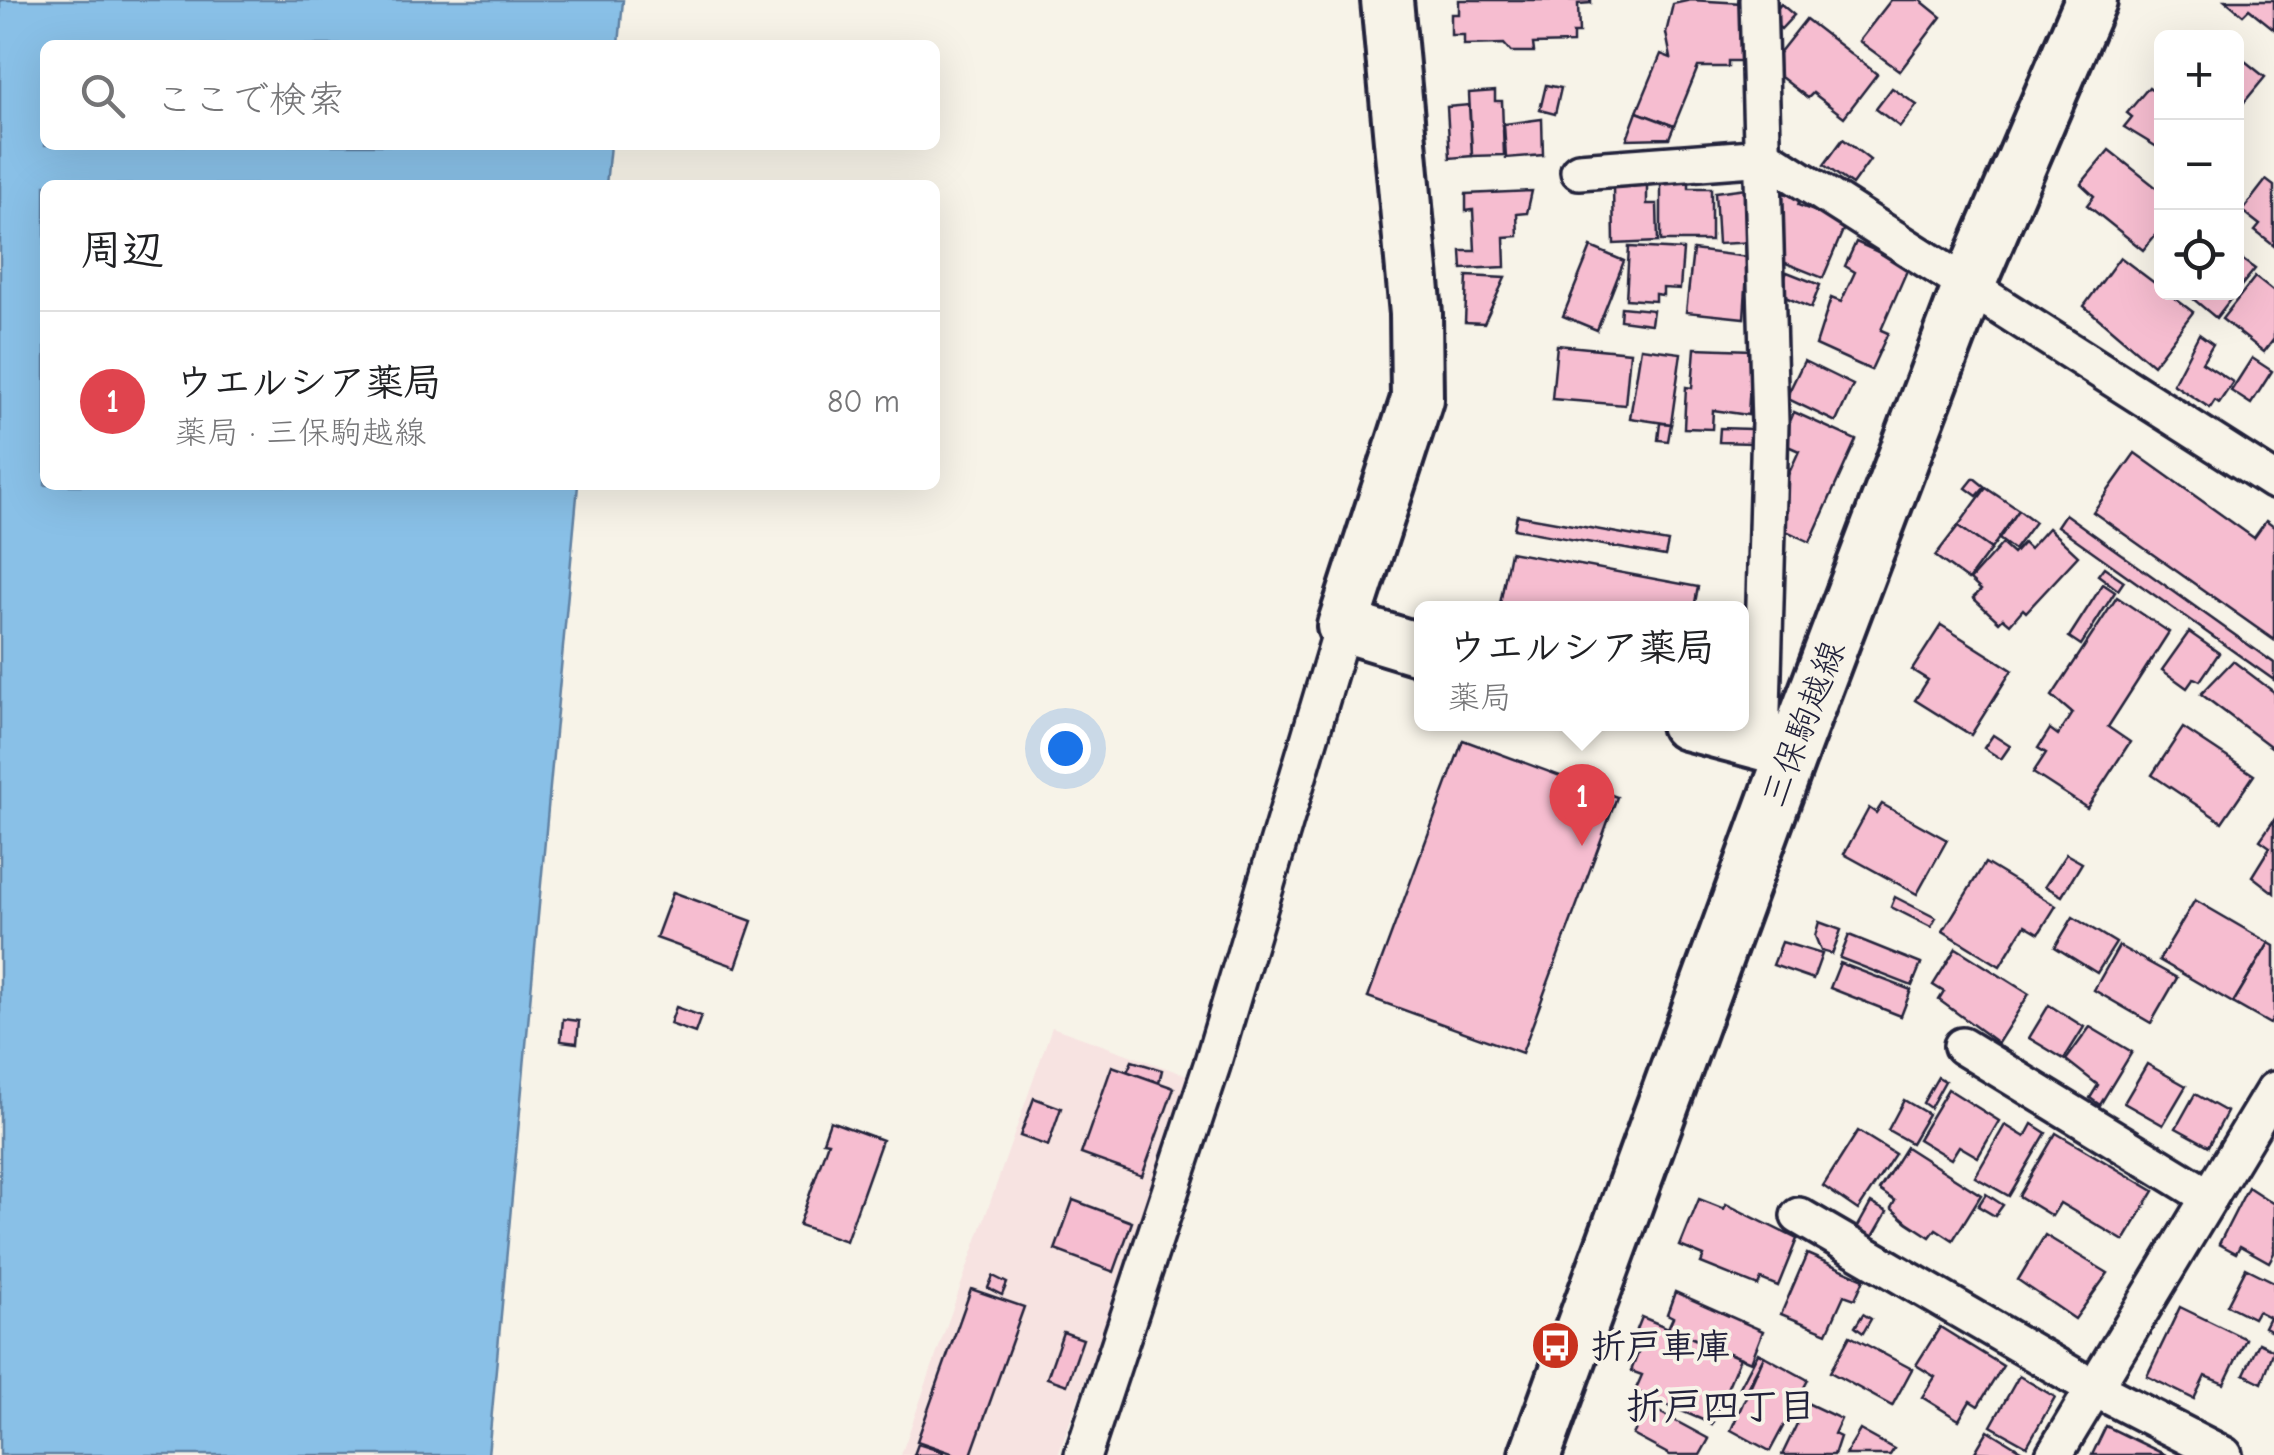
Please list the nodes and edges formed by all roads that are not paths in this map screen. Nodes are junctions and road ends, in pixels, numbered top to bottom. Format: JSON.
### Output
{"nodes":[{"id":1,"x":1387,"y":0,"type":"edge"},
{"id":2,"x":1758,"y":0,"type":"edge"},
{"id":3,"x":2091,"y":0,"type":"edge"},
{"id":4,"x":1766,"y":157,"type":"junction"},
{"id":5,"x":1580,"y":171,"type":"dead end"},
{"id":6,"x":1970,"y":285,"type":"junction"},
{"id":7,"x":2274,"y":481,"type":"edge"},
{"id":8,"x":1343,"y":626,"type":"junction"},
{"id":9,"x":1414,"y":648,"type":"edge"},
{"id":10,"x":1713,"y":731,"type":"edge"},
{"id":11,"x":1777,"y":748,"type":"junction"},
{"id":12,"x":1962,"y":1046,"type":"dead end"},
{"id":13,"x":2274,"y":1090,"type":"edge"},
{"id":14,"x":2209,"y":1198,"type":"junction"},
{"id":15,"x":1799,"y":1216,"type":"dead end"},
{"id":16,"x":2094,"y":1388,"type":"junction"},
{"id":17,"x":1083,"y":1455,"type":"edge"},
{"id":18,"x":1535,"y":1455,"type":"edge"},
{"id":19,"x":2054,"y":1455,"type":"edge"},
{"id":20,"x":2224,"y":1455,"type":"edge"}],
"edges":[{"from":1,"to":8,"type":"main road"},
{"from":2,"to":4,"type":"street"},
{"from":3,"to":6,"type":"main road","name":"三保駒越線"},
{"from":4,"to":5,"type":"street"},
{"from":4,"to":6,"type":"street"},
{"from":4,"to":11,"type":"street"},
{"from":6,"to":7,"type":"street"},
{"from":6,"to":11,"type":"main road","name":"三保駒越線"},
{"from":8,"to":9,"type":"main road"},
{"from":8,"to":17,"type":"street"},
{"from":10,"to":11,"type":"main road"},
{"from":11,"to":18,"type":"main road","name":"三保駒越線"},
{"from":12,"to":14,"type":"street"},
{"from":13,"to":14,"type":"street"},
{"from":14,"to":16,"type":"street"},
{"from":15,"to":16,"type":"street"},
{"from":16,"to":19,"type":"street"},
{"from":16,"to":20,"type":"street"}]}
